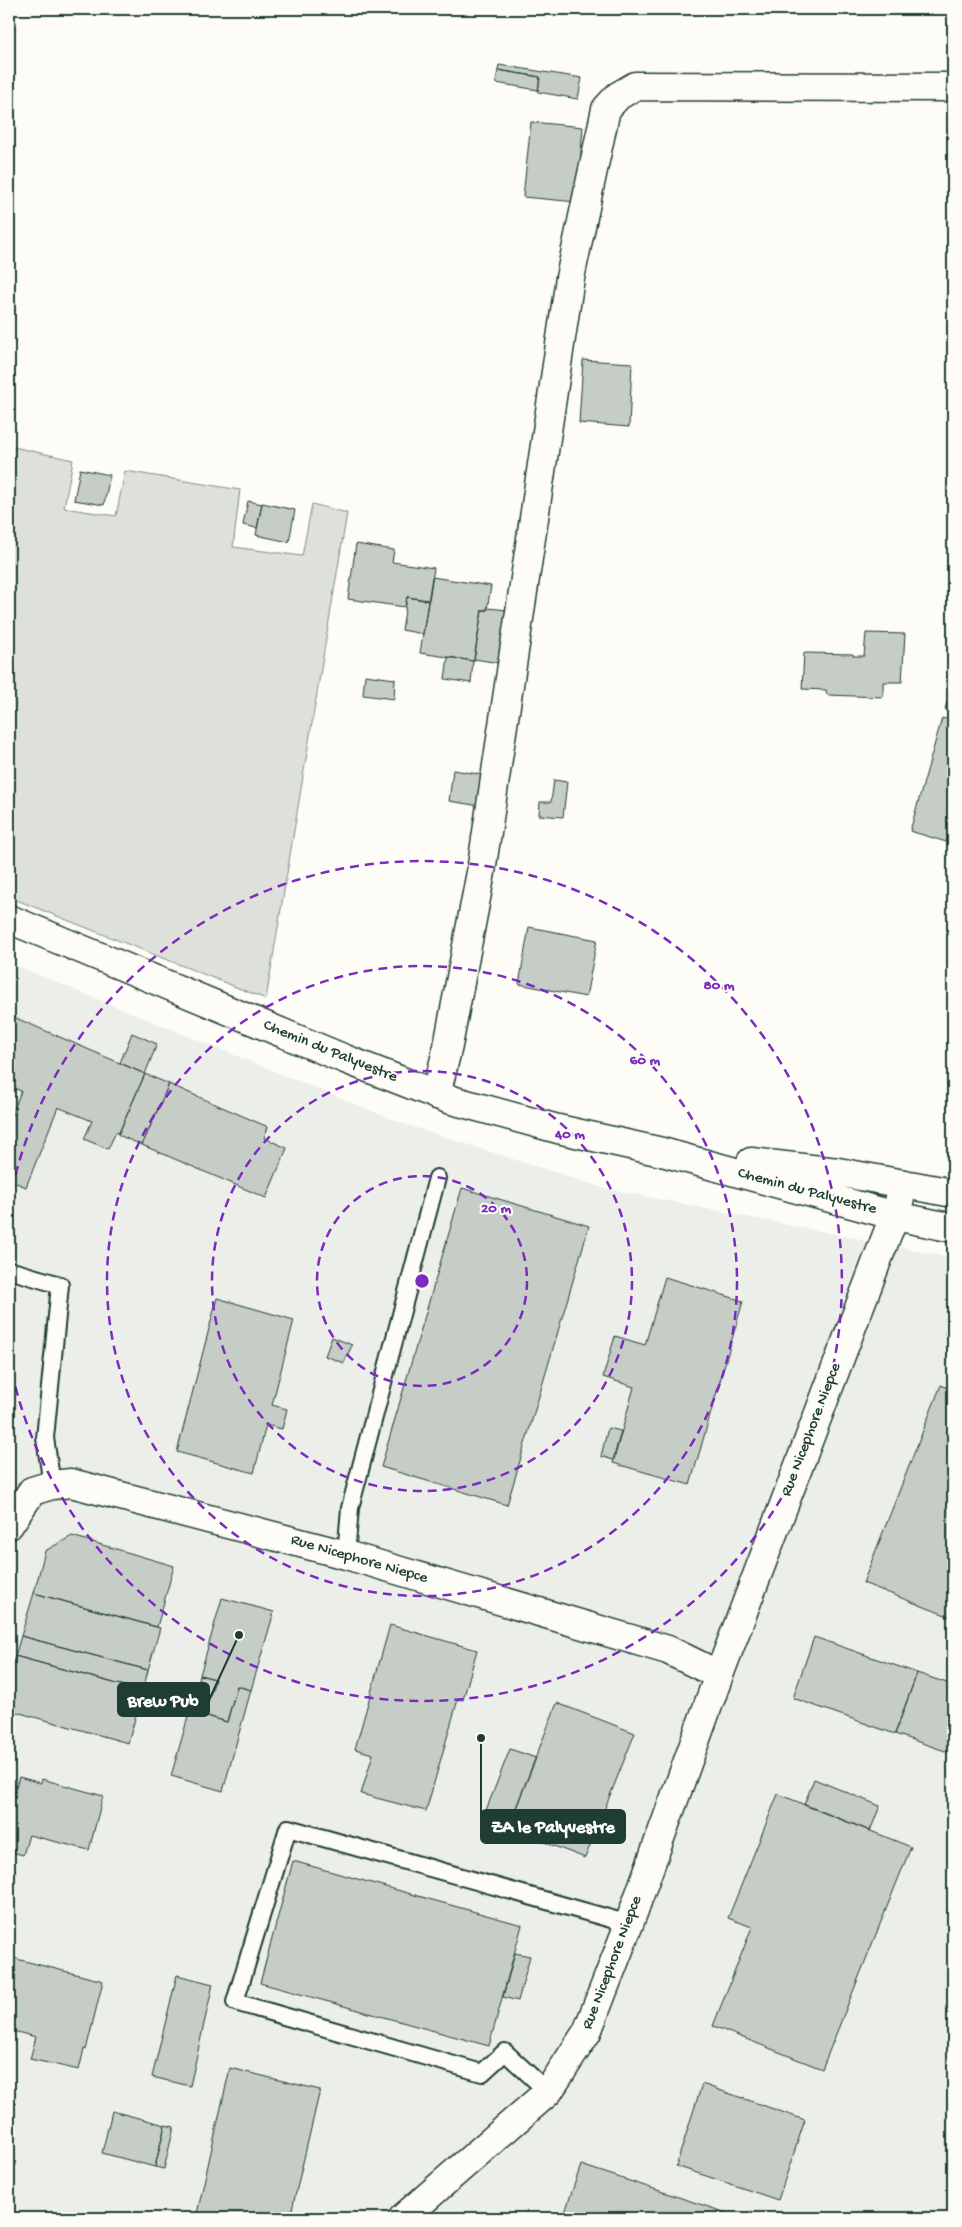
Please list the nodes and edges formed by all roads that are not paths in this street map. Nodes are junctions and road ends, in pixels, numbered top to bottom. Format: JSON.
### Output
{"nodes":[{"id":1,"x":953,"y":87,"type":"edge"},
{"id":2,"x":9,"y":919,"type":"edge"},
{"id":3,"x":436,"y":1095,"type":"junction"},
{"id":4,"x":662,"y":1152,"type":"junction"},
{"id":5,"x":437,"y":1178,"type":"dead end"},
{"id":6,"x":903,"y":1184,"type":"junction"},
{"id":7,"x":953,"y":1193,"type":"edge"},
{"id":8,"x":896,"y":1216,"type":"junction"},
{"id":9,"x":953,"y":1228,"type":"edge"},
{"id":10,"x":9,"y":1270,"type":"edge"},
{"id":11,"x":52,"y":1485,"type":"junction"},
{"id":12,"x":9,"y":1525,"type":"edge"},
{"id":13,"x":346,"y":1555,"type":"junction"},
{"id":14,"x":719,"y":1675,"type":"junction"},
{"id":15,"x":630,"y":1924,"type":"junction"},
{"id":16,"x":548,"y":2092,"type":"junction"},
{"id":17,"x":403,"y":2218,"type":"edge"}],
"edges":[{"from":1,"to":3,"type":"street"},
{"from":2,"to":3,"type":"street","name":"Chemin du Palyvestre"},
{"from":3,"to":4,"type":"street","name":"Chemin du Palyvestre"},
{"from":4,"to":6,"type":"street","name":"Chemin du Palyvestre"},
{"from":4,"to":8,"type":"street","name":"Chemin du Palyvestre"},
{"from":5,"to":13,"type":"lane"},
{"from":6,"to":7,"type":"street","name":"Chemin du Palyvestre"},
{"from":6,"to":8,"type":"street","name":"Rue Nicephore Niepce"},
{"from":8,"to":9,"type":"street","name":"Chemin du Palyvestre"},
{"from":8,"to":14,"type":"street","name":"Rue Nicephore Niepce"},
{"from":10,"to":11,"type":"lane"},
{"from":11,"to":12,"type":"street","name":"Rue Nicephore Niepce"},
{"from":11,"to":13,"type":"street","name":"Rue Nicephore Niepce"},
{"from":13,"to":14,"type":"street","name":"Rue Nicephore Niepce"},
{"from":14,"to":15,"type":"street","name":"Rue Nicephore Niepce"},
{"from":15,"to":16,"type":"street","name":"Rue Nicephore Niepce"},
{"from":15,"to":16,"type":"lane"},
{"from":16,"to":17,"type":"street","name":"Rue Nicephore Niepce"}]}
